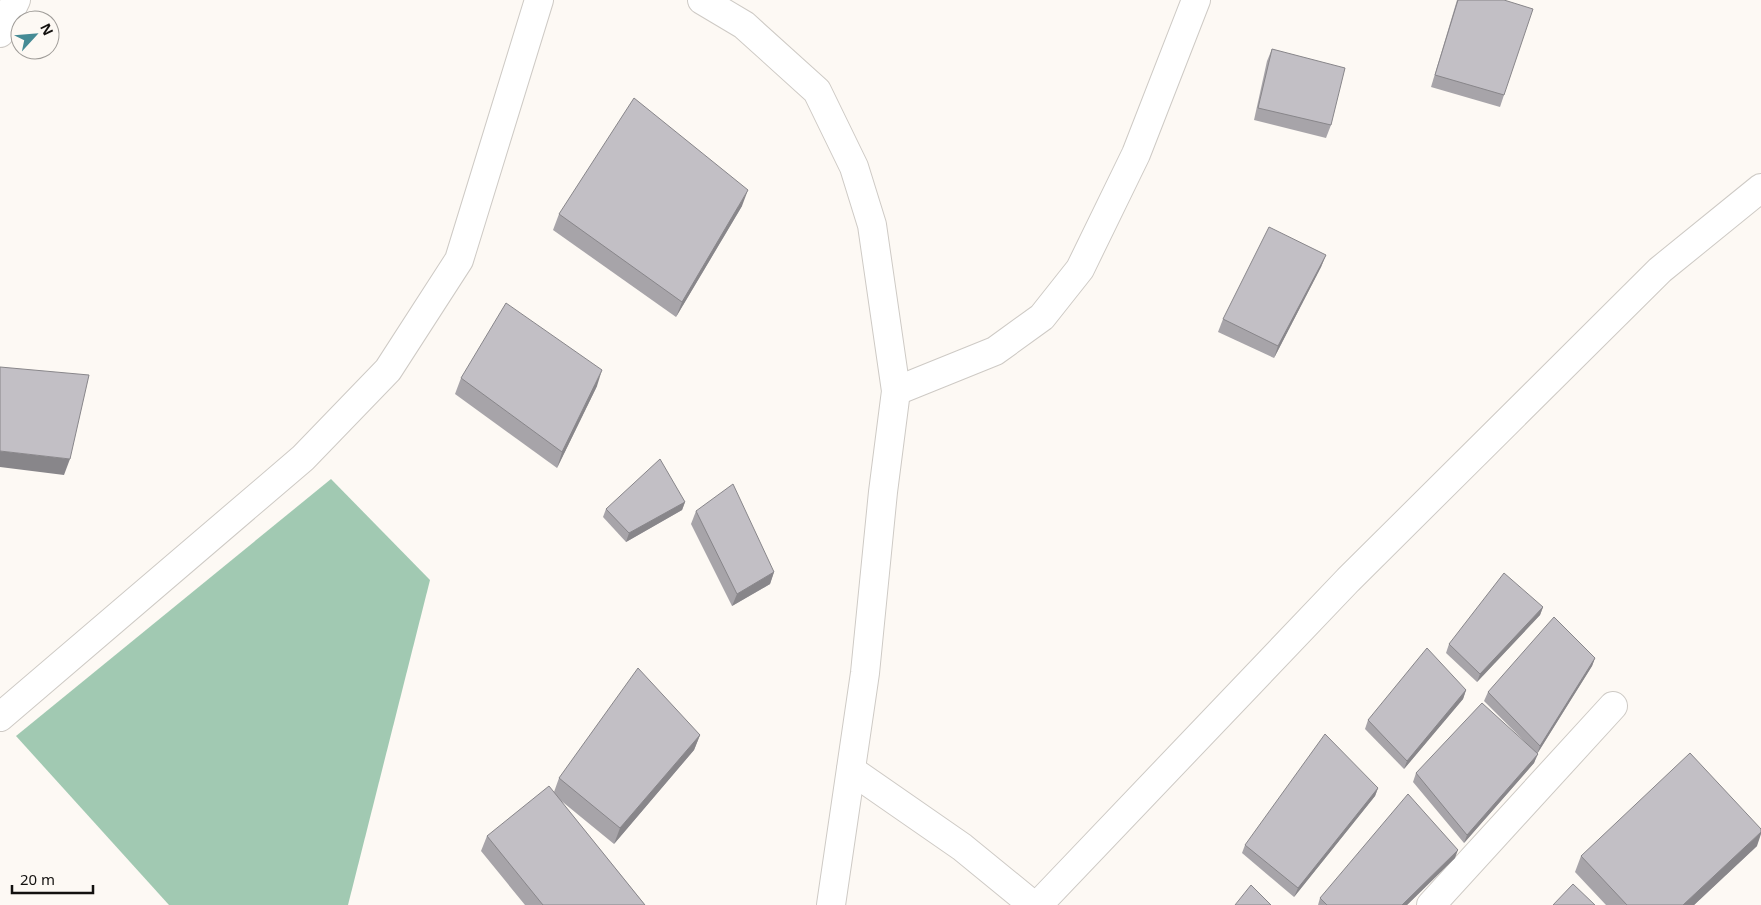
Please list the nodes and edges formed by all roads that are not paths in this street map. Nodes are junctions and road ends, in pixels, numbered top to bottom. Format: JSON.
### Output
{"nodes":[{"id":1,"x":16,"y":0,"type":"edge"},
{"id":2,"x":539,"y":0,"type":"edge"},
{"id":3,"x":702,"y":0,"type":"edge"},
{"id":4,"x":1196,"y":0,"type":"edge"},
{"id":5,"x":0,"y":33,"type":"edge"},
{"id":6,"x":1761,"y":188,"type":"edge"},
{"id":7,"x":896,"y":391,"type":"junction"},
{"id":8,"x":1613,"y":706,"type":"dead end"},
{"id":9,"x":0,"y":717,"type":"edge"},
{"id":10,"x":851,"y":770,"type":"junction"},
{"id":11,"x":831,"y":905,"type":"edge"},
{"id":12,"x":1033,"y":905,"type":"edge"},
{"id":13,"x":1038,"y":905,"type":"edge"},
{"id":14,"x":1431,"y":905,"type":"edge"}],
"edges":[{"from":1,"to":5,"type":"street"},
{"from":2,"to":9,"type":"street"},
{"from":3,"to":7,"type":"street"},
{"from":4,"to":7,"type":"street"},
{"from":6,"to":13,"type":"street"},
{"from":7,"to":10,"type":"street"},
{"from":8,"to":14,"type":"street"},
{"from":10,"to":11,"type":"street"},
{"from":10,"to":12,"type":"street"}]}
